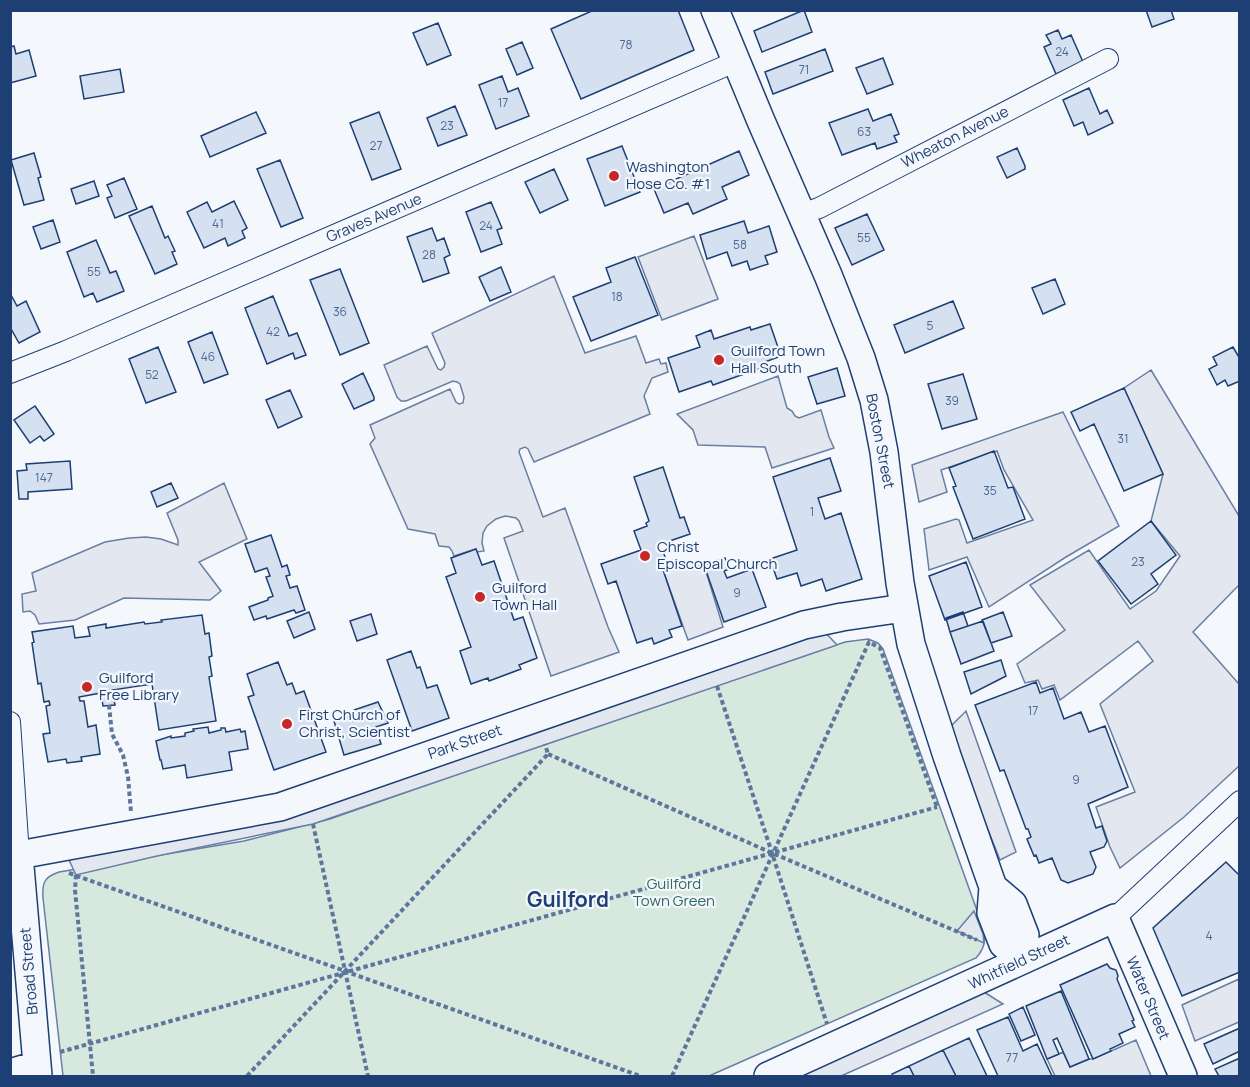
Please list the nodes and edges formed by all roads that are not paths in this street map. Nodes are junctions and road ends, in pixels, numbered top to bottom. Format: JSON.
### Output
{"nodes":[{"id":1,"x":715,"y":10,"type":"edge"},
{"id":2,"x":1108,"y":59,"type":"dead end"},
{"id":3,"x":736,"y":61,"type":"junction"},
{"id":4,"x":801,"y":214,"type":"junction"},
{"id":5,"x":10,"y":373,"type":"edge"},
{"id":6,"x":904,"y":608,"type":"junction"},
{"id":7,"x":10,"y":722,"type":"edge"},
{"id":8,"x":11,"y":747,"type":"edge"},
{"id":9,"x":1239,"y":801,"type":"edge"},
{"id":10,"x":19,"y":855,"type":"junction"},
{"id":11,"x":1115,"y":918,"type":"junction"},
{"id":12,"x":1023,"y":960,"type":"junction"},
{"id":13,"x":37,"y":1071,"type":"edge"},
{"id":14,"x":10,"y":1073,"type":"edge"},
{"id":15,"x":768,"y":1077,"type":"edge"},
{"id":16,"x":1183,"y":1077,"type":"edge"}],
"edges":[{"from":1,"to":3,"type":"main road","name":"Boston Street"},
{"from":2,"to":4,"type":"street","name":"Wheaton Avenue"},
{"from":3,"to":4,"type":"main road","name":"Boston Street"},
{"from":3,"to":5,"type":"street","name":"Graves Avenue"},
{"from":4,"to":6,"type":"main road","name":"Boston Street"},
{"from":6,"to":10,"type":"main road","name":"Park Street"},
{"from":6,"to":12,"type":"main road","name":"Boston Street"},
{"from":7,"to":8,"type":"street","name":"Broad Street"},
{"from":8,"to":10,"type":"street","name":"Broad Street"},
{"from":9,"to":11,"type":"street","name":"Whitfield Street"},
{"from":10,"to":13,"type":"main road","name":"Broad Street"},
{"from":11,"to":12,"type":"main road","name":"Whitfield Street"},
{"from":11,"to":16,"type":"main road","name":"Water Street"},
{"from":12,"to":15,"type":"main road","name":"Whitfield Street"},
{"from":13,"to":14,"type":"main road"}]}
